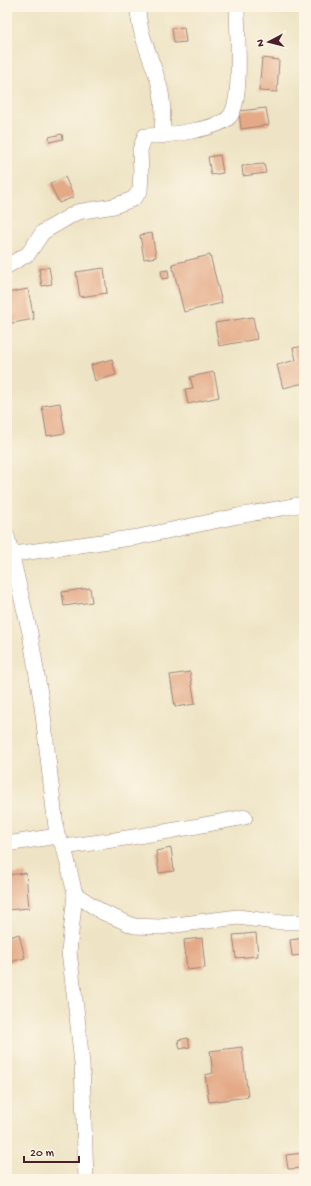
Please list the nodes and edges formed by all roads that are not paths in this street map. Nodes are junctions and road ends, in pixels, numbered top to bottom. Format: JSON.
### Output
{"nodes":[{"id":1,"x":138,"y":7,"type":"edge"},
{"id":2,"x":237,"y":7,"type":"edge"},
{"id":3,"x":162,"y":136,"type":"junction"},
{"id":4,"x":7,"y":266,"type":"edge"},
{"id":5,"x":304,"y":504,"type":"edge"},
{"id":6,"x":7,"y":536,"type":"edge"},
{"id":7,"x":9,"y":555,"type":"edge"},
{"id":8,"x":245,"y":817,"type":"dead end"},
{"id":9,"x":60,"y":842,"type":"junction"},
{"id":10,"x":7,"y":844,"type":"edge"},
{"id":11,"x":75,"y":894,"type":"junction"},
{"id":12,"x":304,"y":922,"type":"edge"},
{"id":13,"x":86,"y":1179,"type":"edge"}],
"edges":[{"from":1,"to":3,"type":"street"},
{"from":2,"to":3,"type":"street"},
{"from":3,"to":4,"type":"street"},
{"from":5,"to":7,"type":"street"},
{"from":6,"to":7,"type":"street"},
{"from":7,"to":9,"type":"street"},
{"from":8,"to":9,"type":"street"},
{"from":9,"to":10,"type":"street"},
{"from":9,"to":11,"type":"street"},
{"from":11,"to":12,"type":"street"},
{"from":11,"to":13,"type":"street"}]}
